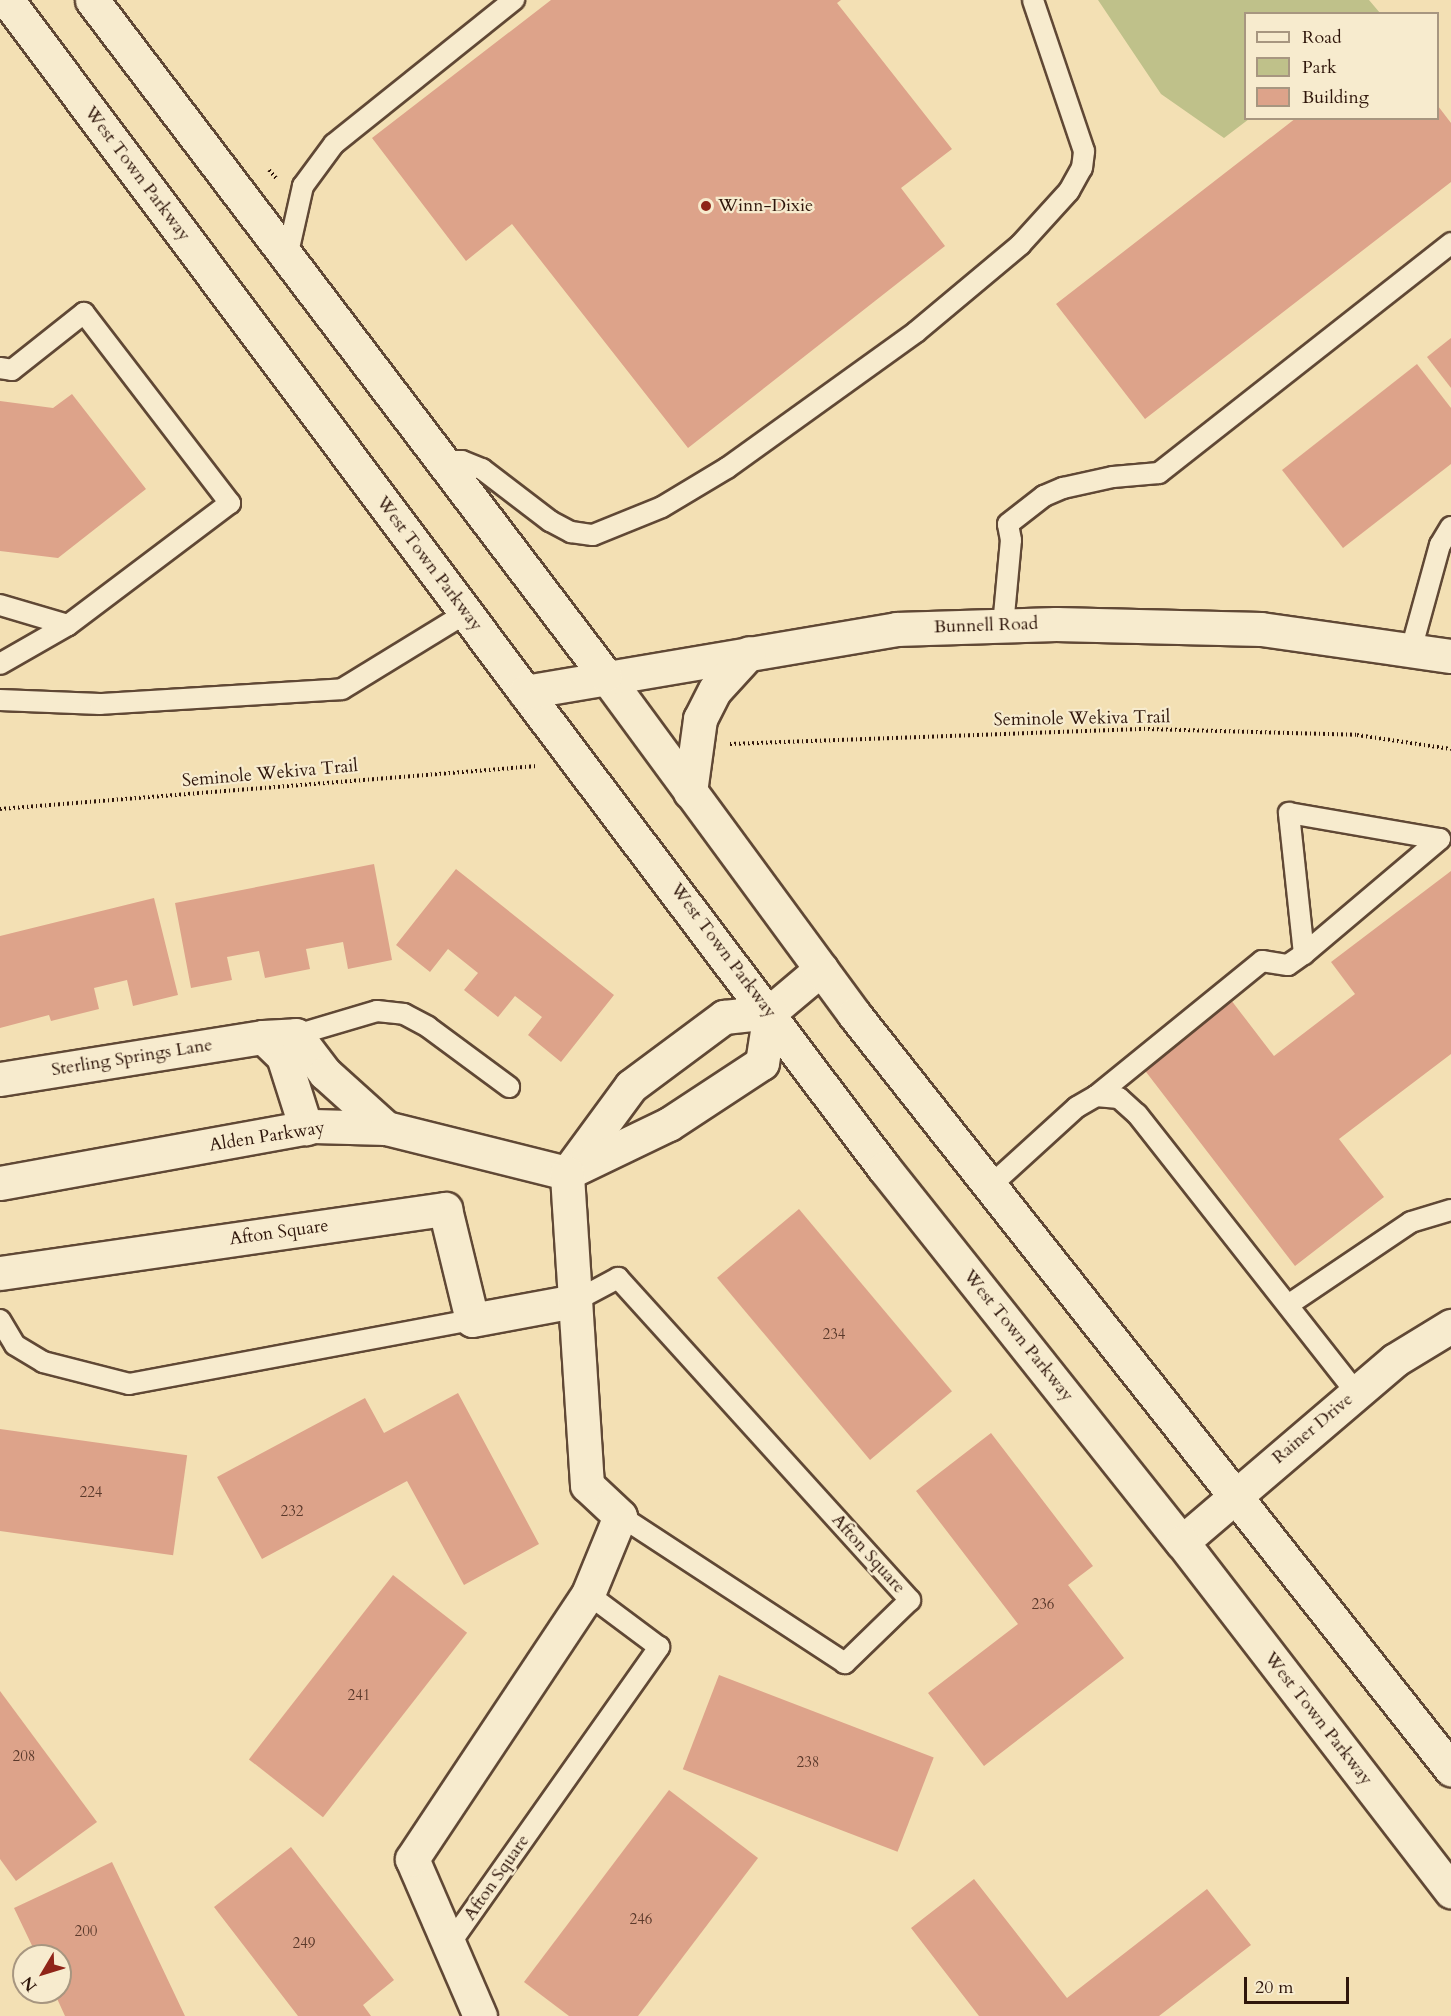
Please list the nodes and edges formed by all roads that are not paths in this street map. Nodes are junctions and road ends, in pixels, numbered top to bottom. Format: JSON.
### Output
{"nodes":[{"id":1,"x":7,"y":0,"type":"edge"},
{"id":2,"x":92,"y":0,"type":"edge"},
{"id":3,"x":514,"y":0,"type":"edge"},
{"id":4,"x":1033,"y":0,"type":"edge"},
{"id":5,"x":1451,"y":243,"type":"edge"},
{"id":6,"x":287,"y":257,"type":"junction"},
{"id":7,"x":0,"y":368,"type":"edge"},
{"id":8,"x":442,"y":461,"type":"junction"},
{"id":9,"x":1451,"y":527,"type":"edge"},
{"id":10,"x":0,"y":604,"type":"edge"},
{"id":11,"x":466,"y":614,"type":"junction"},
{"id":12,"x":68,"y":625,"type":"junction"},
{"id":13,"x":1003,"y":626,"type":"junction"},
{"id":14,"x":1411,"y":650,"type":"junction"},
{"id":15,"x":749,"y":653,"type":"junction"},
{"id":16,"x":1451,"y":656,"type":"edge"},
{"id":17,"x":0,"y":664,"type":"edge"},
{"id":18,"x":604,"y":675,"type":"junction"},
{"id":19,"x":525,"y":692,"type":"junction"},
{"id":20,"x":0,"y":699,"type":"edge"},
{"id":21,"x":690,"y":792,"type":"junction"},
{"id":22,"x":1446,"y":839,"type":"edge"},
{"id":23,"x":1304,"y":954,"type":"junction"},
{"id":24,"x":821,"y":969,"type":"junction"},
{"id":25,"x":770,"y":1012,"type":"junction"},
{"id":26,"x":296,"y":1035,"type":"junction"},
{"id":27,"x":263,"y":1037,"type":"junction"},
{"id":28,"x":0,"y":1079,"type":"edge"},
{"id":29,"x":509,"y":1088,"type":"dead end"},
{"id":30,"x":1096,"y":1096,"type":"junction"},
{"id":31,"x":306,"y":1128,"type":"junction"},
{"id":32,"x":386,"y":1128,"type":"junction"},
{"id":33,"x":567,"y":1173,"type":"junction"},
{"id":34,"x":0,"y":1183,"type":"edge"},
{"id":35,"x":989,"y":1187,"type":"junction"},
{"id":36,"x":1451,"y":1210,"type":"edge"},
{"id":37,"x":0,"y":1273,"type":"edge"},
{"id":38,"x":574,"y":1301,"type":"junction"},
{"id":39,"x":1288,"y":1305,"type":"junction"},
{"id":40,"x":0,"y":1320,"type":"edge"},
{"id":41,"x":472,"y":1320,"type":"junction"},
{"id":42,"x":1451,"y":1326,"type":"edge"},
{"id":43,"x":1356,"y":1392,"type":"junction"},
{"id":44,"x":1235,"y":1493,"type":"junction"},
{"id":45,"x":620,"y":1516,"type":"junction"},
{"id":46,"x":1182,"y":1542,"type":"junction"},
{"id":47,"x":588,"y":1593,"type":"junction"},
{"id":48,"x":1451,"y":1769,"type":"edge"},
{"id":49,"x":1451,"y":1891,"type":"edge"},
{"id":50,"x":449,"y":1946,"type":"junction"},
{"id":51,"x":480,"y":2016,"type":"edge"}],
"edges":[{"from":1,"to":11,"type":"street","name":"West Town Parkway"},
{"from":2,"to":6,"type":"street"},
{"from":3,"to":6,"type":"lane"},
{"from":4,"to":8,"type":"lane"},
{"from":5,"to":13,"type":"lane"},
{"from":6,"to":8,"type":"street"},
{"from":7,"to":12,"type":"lane"},
{"from":8,"to":18,"type":"street"},
{"from":9,"to":14,"type":"lane"},
{"from":10,"to":12,"type":"lane"},
{"from":11,"to":19,"type":"street","name":"West Town Parkway"},
{"from":11,"to":20,"type":"lane"},
{"from":12,"to":17,"type":"lane"},
{"from":13,"to":14,"type":"street","name":"Bunnell Road"},
{"from":13,"to":15,"type":"street","name":"Bunnell Road"},
{"from":14,"to":16,"type":"street","name":"Bunnell Road"},
{"from":15,"to":18,"type":"street","name":"Bunnell Road"},
{"from":15,"to":21,"type":"street"},
{"from":18,"to":19,"type":"street","name":"Bunnell Road"},
{"from":18,"to":21,"type":"street"},
{"from":19,"to":25,"type":"street","name":"West Town Parkway"},
{"from":21,"to":24,"type":"street"},
{"from":22,"to":23,"type":"lane"},
{"from":22,"to":23,"type":"lane"},
{"from":23,"to":30,"type":"lane"},
{"from":24,"to":25,"type":"street"},
{"from":24,"to":35,"type":"street"},
{"from":25,"to":33,"type":"street"},
{"from":25,"to":33,"type":"street"},
{"from":25,"to":46,"type":"street","name":"West Town Parkway"},
{"from":26,"to":27,"type":"street","name":"Sterling Springs Lane"},
{"from":26,"to":29,"type":"lane"},
{"from":26,"to":32,"type":"street"},
{"from":27,"to":28,"type":"street","name":"Sterling Springs Lane"},
{"from":27,"to":31,"type":"street"},
{"from":30,"to":35,"type":"lane"},
{"from":30,"to":39,"type":"lane"},
{"from":31,"to":32,"type":"street","name":"Alden Parkway"},
{"from":31,"to":34,"type":"street","name":"Alden Parkway"},
{"from":32,"to":33,"type":"street","name":"Alden Parkway"},
{"from":33,"to":38,"type":"street","name":"Afton Square"},
{"from":35,"to":44,"type":"street"},
{"from":36,"to":39,"type":"lane"},
{"from":37,"to":41,"type":"street","name":"Afton Square"},
{"from":38,"to":41,"type":"street","name":"Afton Square"},
{"from":38,"to":45,"type":"street","name":"Afton Square"},
{"from":38,"to":45,"type":"lane","name":"Afton Square"},
{"from":39,"to":43,"type":"lane"},
{"from":40,"to":41,"type":"lane","name":"Afton Square"},
{"from":42,"to":43,"type":"street","name":"Rainer Drive"},
{"from":43,"to":44,"type":"street","name":"Rainer Drive"},
{"from":44,"to":46,"type":"street","name":"Rainer Drive"},
{"from":44,"to":48,"type":"street"},
{"from":45,"to":47,"type":"street","name":"Afton Square"},
{"from":46,"to":49,"type":"street","name":"West Town Parkway"},
{"from":47,"to":50,"type":"street","name":"Afton Square"},
{"from":47,"to":50,"type":"lane","name":"Afton Square"},
{"from":50,"to":51,"type":"street","name":"Afton Square"}]}
